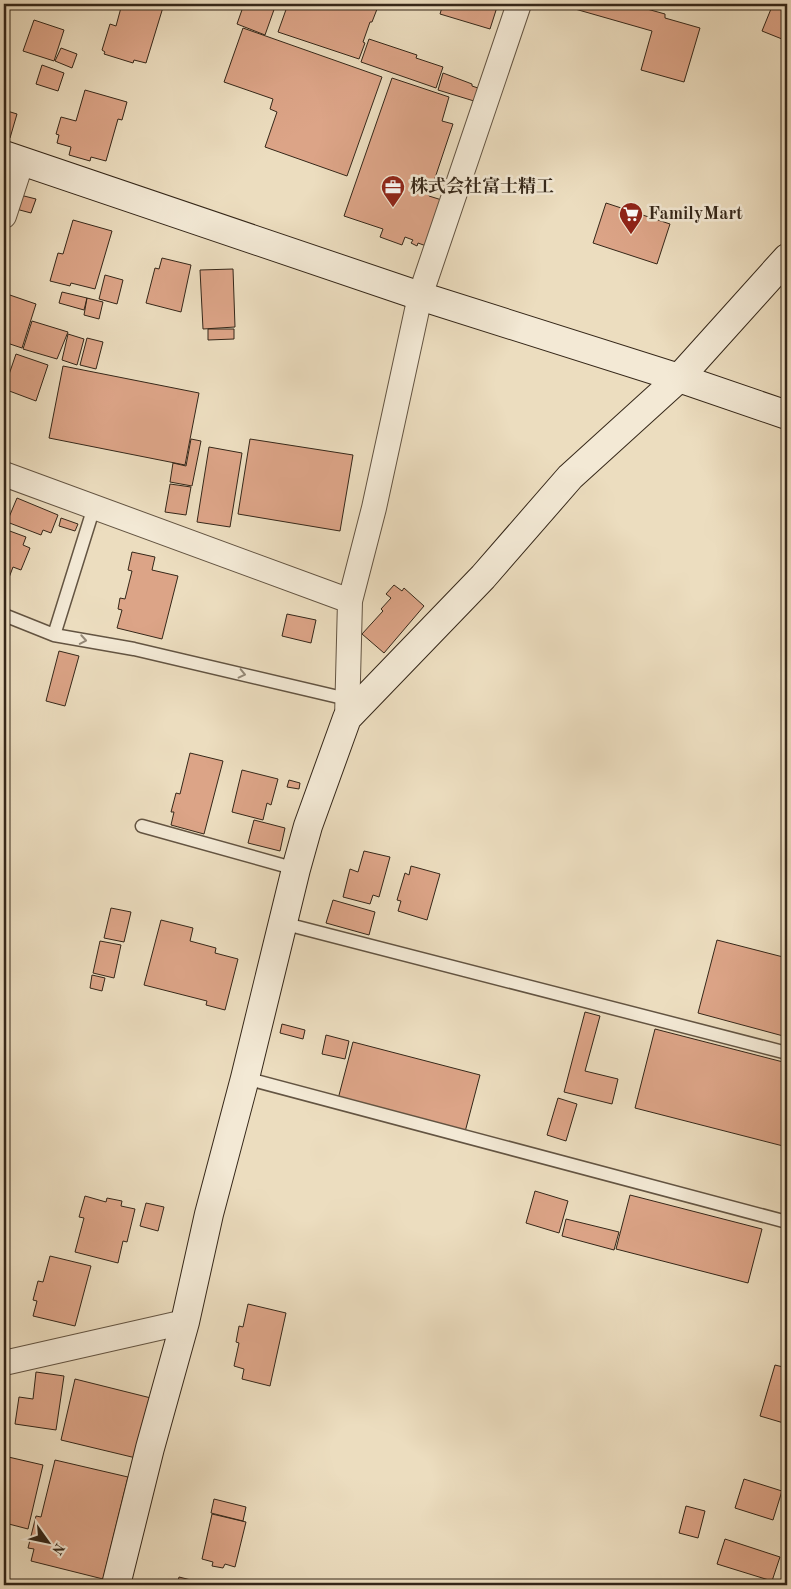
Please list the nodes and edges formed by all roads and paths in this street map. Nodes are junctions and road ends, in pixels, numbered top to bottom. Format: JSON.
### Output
{"nodes":[{"id":1,"x":519,"y":4,"type":"edge"},
{"id":2,"x":13,"y":158,"type":"edge"},
{"id":3,"x":4,"y":216,"type":"edge"},
{"id":4,"x":787,"y":258,"type":"edge"},
{"id":5,"x":420,"y":296,"type":"junction"},
{"id":6,"x":679,"y":378,"type":"junction"},
{"id":7,"x":787,"y":415,"type":"edge"},
{"id":8,"x":4,"y":474,"type":"edge"},
{"id":9,"x":94,"y":507,"type":"junction"},
{"id":10,"x":350,"y":600,"type":"junction"},
{"id":11,"x":4,"y":615,"type":"edge"},
{"id":12,"x":54,"y":635,"type":"junction"},
{"id":13,"x":347,"y":709,"type":"junction"},
{"id":14,"x":142,"y":826,"type":"dead end"},
{"id":15,"x":296,"y":869,"type":"junction"},
{"id":16,"x":282,"y":923,"type":"junction"},
{"id":17,"x":787,"y":1053,"type":"edge"},
{"id":18,"x":245,"y":1078,"type":"junction"},
{"id":19,"x":787,"y":1222,"type":"edge"},
{"id":20,"x":185,"y":1322,"type":"junction"},
{"id":21,"x":4,"y":1363,"type":"edge"},
{"id":22,"x":116,"y":1585,"type":"edge"}],
"edges":[{"from":1,"to":5,"type":"street"},
{"from":2,"to":3,"type":"street"},
{"from":2,"to":5,"type":"street"},
{"from":4,"to":6,"type":"street"},
{"from":5,"to":6,"type":"street"},
{"from":5,"to":10,"type":"street"},
{"from":6,"to":7,"type":"street"},
{"from":6,"to":13,"type":"street"},
{"from":8,"to":9,"type":"street"},
{"from":9,"to":10,"type":"street"},
{"from":9,"to":12,"type":"lane"},
{"from":10,"to":13,"type":"street"},
{"from":11,"to":12,"type":"lane"},
{"from":12,"to":13,"type":"lane","one_way":true},
{"from":13,"to":15,"type":"street"},
{"from":14,"to":15,"type":"lane"},
{"from":15,"to":16,"type":"street"},
{"from":16,"to":17,"type":"lane"},
{"from":16,"to":18,"type":"street"},
{"from":18,"to":19,"type":"lane"},
{"from":18,"to":20,"type":"street"},
{"from":20,"to":21,"type":"street"},
{"from":20,"to":22,"type":"street"}]}
